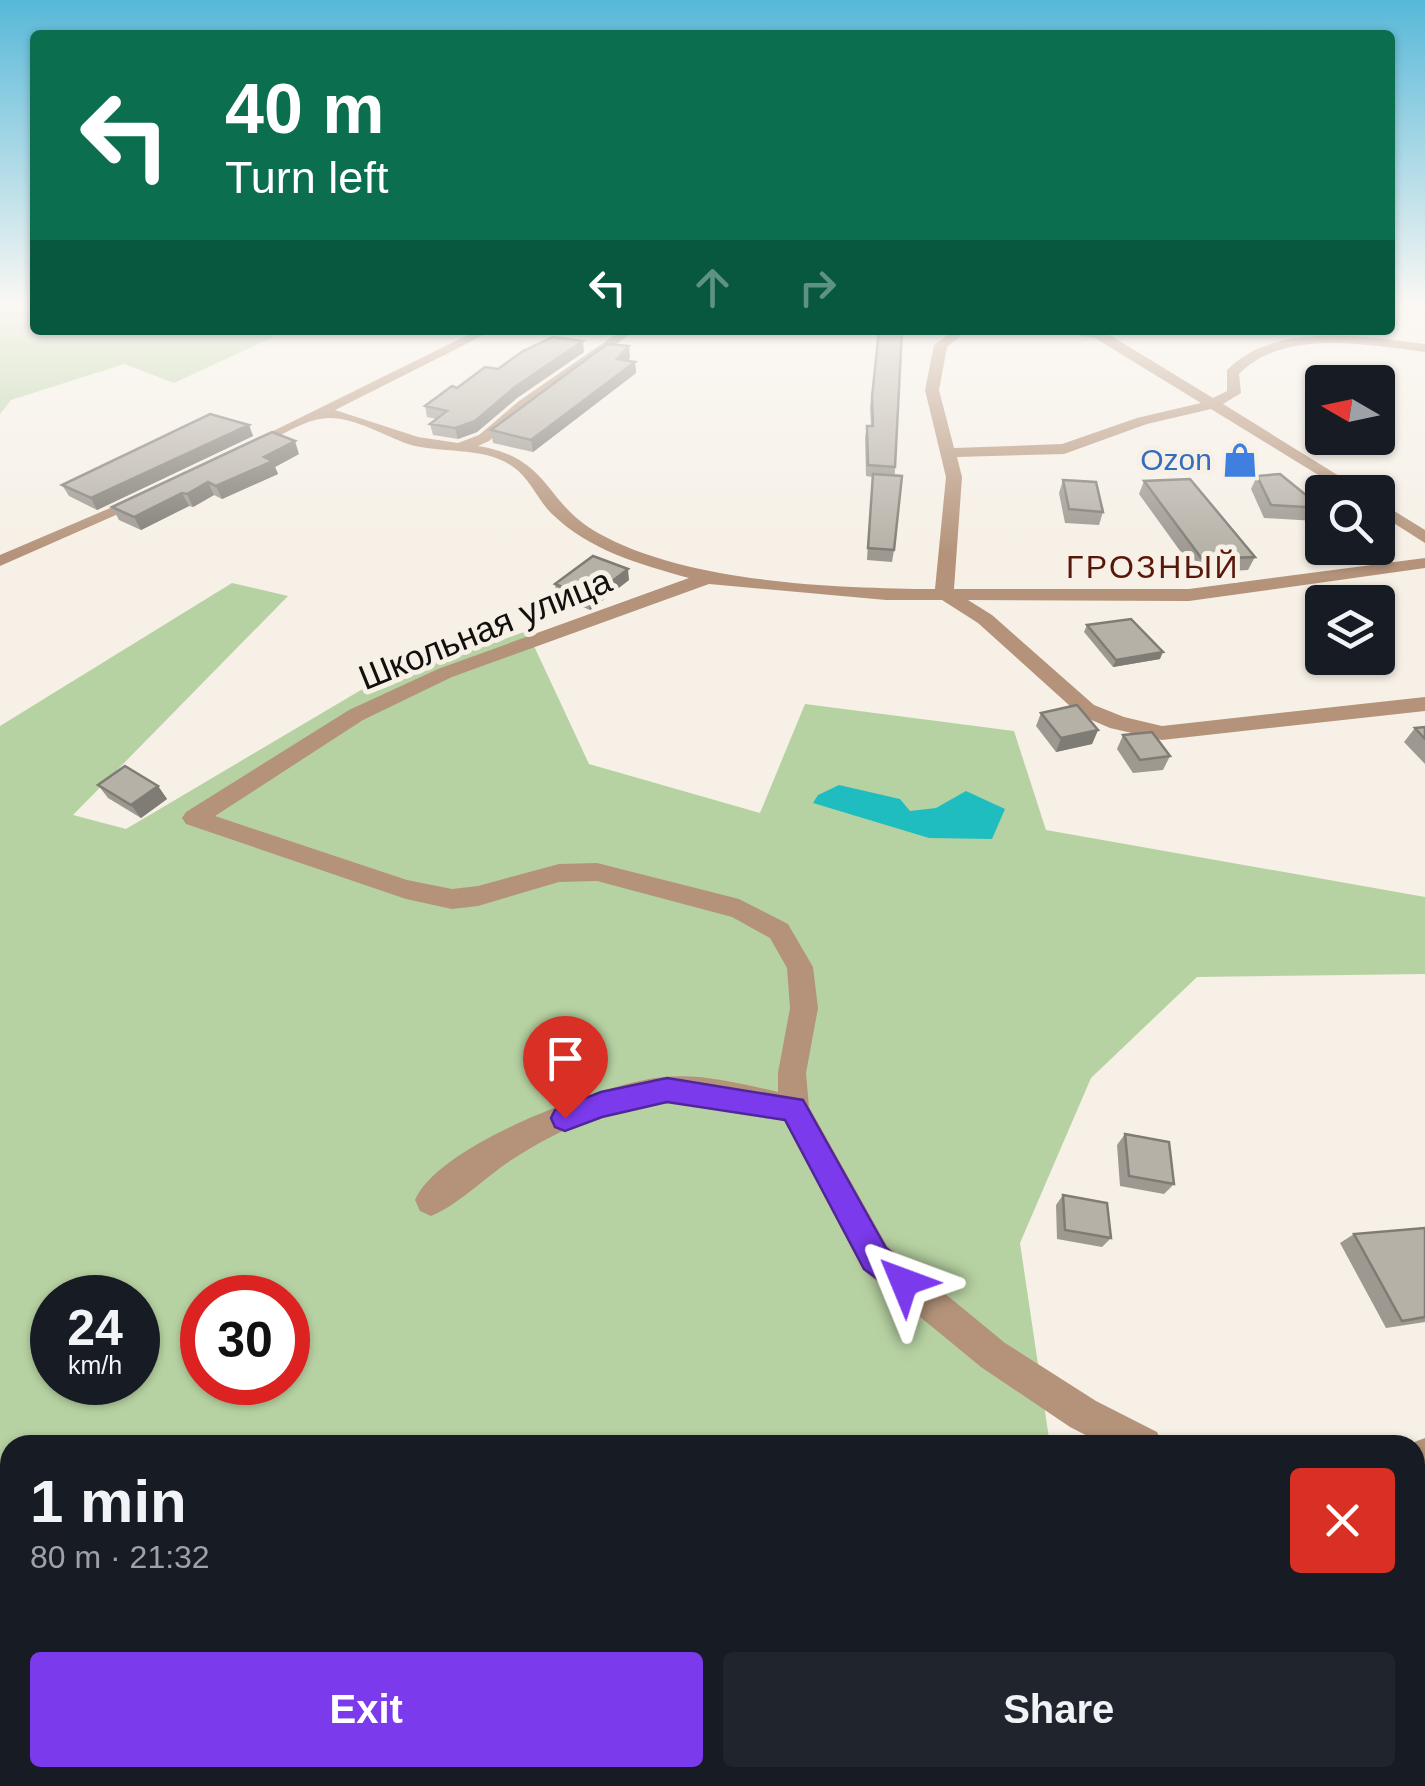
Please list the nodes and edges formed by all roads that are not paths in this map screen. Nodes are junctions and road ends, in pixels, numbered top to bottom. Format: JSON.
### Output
{"nodes":[{"id":1,"x":369,"y":387,"type":"edge"},
{"id":2,"x":548,"y":387,"type":"edge"},
{"id":3,"x":933,"y":387,"type":"edge"},
{"id":4,"x":1184,"y":387,"type":"edge"},
{"id":5,"x":1234,"y":387,"type":"edge"},
{"id":6,"x":1211,"y":405,"type":"junction"},
{"id":7,"x":314,"y":414,"type":"junction"},
{"id":8,"x":458,"y":448,"type":"junction"},
{"id":9,"x":944,"y":453,"type":"junction"},
{"id":10,"x":231,"y":456,"type":"edge"},
{"id":11,"x":1329,"y":475,"type":"edge"},
{"id":12,"x":164,"y":489,"type":"edge"},
{"id":13,"x":1395,"y":518,"type":"edge"},
{"id":14,"x":1425,"y":538,"type":"edge"},
{"id":15,"x":0,"y":562,"type":"edge"},
{"id":16,"x":1425,"y":562,"type":"edge"},
{"id":17,"x":706,"y":578,"type":"junction"},
{"id":18,"x":944,"y":593,"type":"junction"},
{"id":19,"x":1425,"y":704,"type":"edge"},
{"id":20,"x":794,"y":1109,"type":"junction"},
{"id":21,"x":431,"y":1200,"type":"dead end"},
{"id":22,"x":1124,"y":1435,"type":"edge"}],
"edges":[{"from":1,"to":7,"type":"street"},
{"from":2,"to":8,"type":"street"},
{"from":3,"to":9,"type":"street"},
{"from":4,"to":6,"type":"street"},
{"from":5,"to":6,"type":"street"},
{"from":6,"to":9,"type":"street"},
{"from":6,"to":11,"type":"street"},
{"from":7,"to":8,"type":"street"},
{"from":7,"to":10,"type":"street"},
{"from":8,"to":17,"type":"street"},
{"from":9,"to":18,"type":"street"},
{"from":12,"to":15,"type":"street"},
{"from":13,"to":14,"type":"street"},
{"from":16,"to":18,"type":"street"},
{"from":17,"to":18,"type":"street"},
{"from":17,"to":20,"type":"street","name":"Школьная улица"},
{"from":18,"to":19,"type":"street"},
{"from":20,"to":21,"type":"street"},
{"from":20,"to":22,"type":"street"}]}
